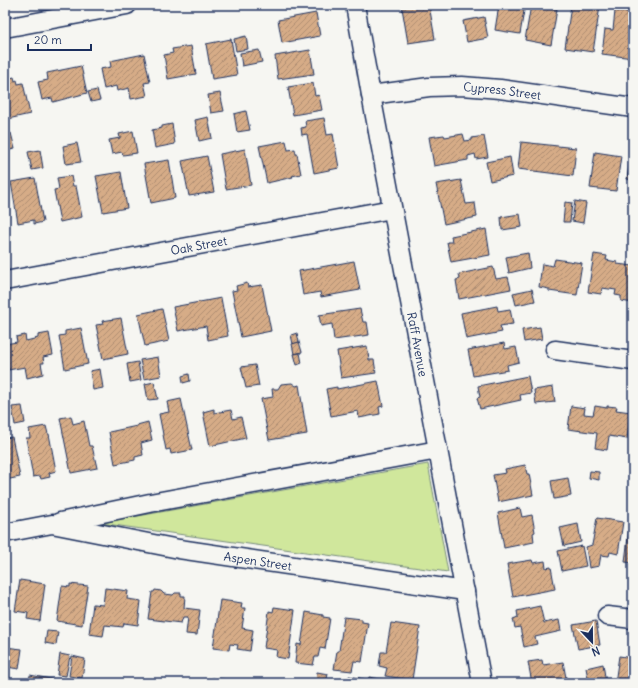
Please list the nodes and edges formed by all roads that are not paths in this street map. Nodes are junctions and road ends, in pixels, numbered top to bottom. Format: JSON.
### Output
{"nodes":[{"id":1,"x":127,"y":5,"type":"edge"},
{"id":2,"x":355,"y":5,"type":"edge"},
{"id":3,"x":5,"y":28,"type":"edge"},
{"id":4,"x":371,"y":95,"type":"junction"},
{"id":5,"x":633,"y":108,"type":"edge"},
{"id":6,"x":392,"y":209,"type":"junction"},
{"id":7,"x":5,"y":281,"type":"edge"},
{"id":8,"x":555,"y":350,"type":"dead end"},
{"id":9,"x":633,"y":361,"type":"edge"},
{"id":10,"x":438,"y":450,"type":"junction"},
{"id":11,"x":52,"y":524,"type":"junction"},
{"id":12,"x":5,"y":533,"type":"edge"},
{"id":13,"x":465,"y":591,"type":"junction"},
{"id":14,"x":607,"y":616,"type":"dead end"},
{"id":15,"x":633,"y":620,"type":"edge"},
{"id":16,"x":482,"y":683,"type":"edge"}],
"edges":[{"from":1,"to":3,"type":"street"},
{"from":2,"to":4,"type":"street","name":"Raff Avenue"},
{"from":4,"to":5,"type":"street","name":"Cypress Street"},
{"from":4,"to":6,"type":"street","name":"Raff Avenue"},
{"from":6,"to":7,"type":"street","name":"Oak Street"},
{"from":6,"to":10,"type":"street","name":"Raff Avenue"},
{"from":8,"to":9,"type":"street"},
{"from":10,"to":11,"type":"street","name":"Aspen Street"},
{"from":10,"to":13,"type":"street","name":"Raff Avenue"},
{"from":11,"to":12,"type":"street","name":"Aspen Street"},
{"from":11,"to":13,"type":"street","name":"Aspen Street"},
{"from":13,"to":16,"type":"street","name":"Raff Avenue"},
{"from":14,"to":15,"type":"street"}]}
